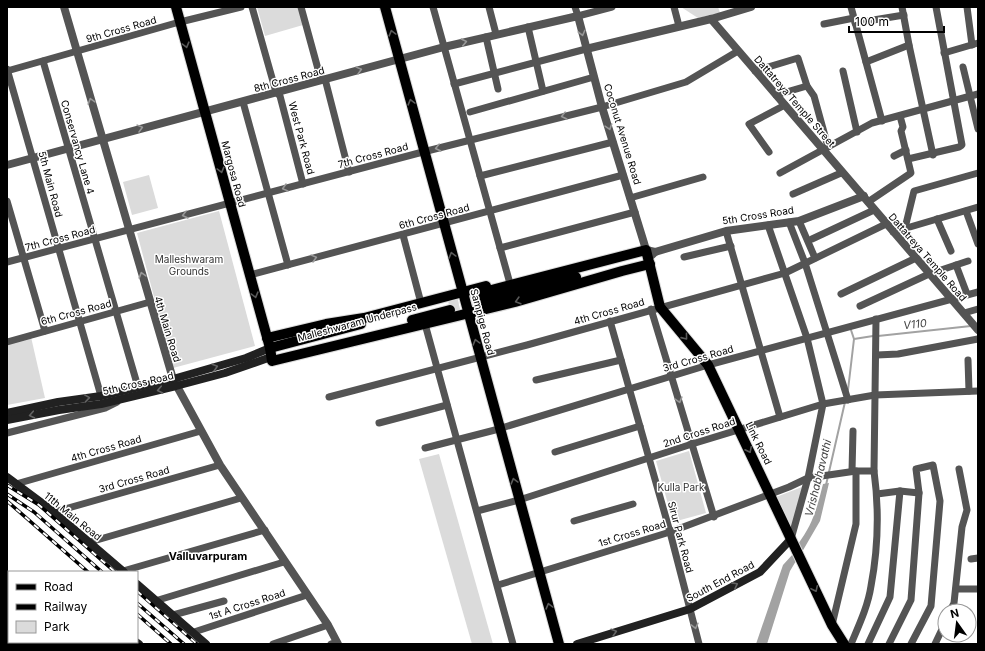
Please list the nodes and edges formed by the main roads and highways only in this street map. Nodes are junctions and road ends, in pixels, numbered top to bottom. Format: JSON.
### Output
{"nodes":[{"id":1,"x":176,"y":7,"type":"edge"},
{"id":2,"x":385,"y":7,"type":"edge"},
{"id":3,"x":649,"y":254,"type":"junction"},
{"id":4,"x":463,"y":292,"type":"junction"},
{"id":5,"x":449,"y":305,"type":"tunnel mouth"},
{"id":6,"x":468,"y":314,"type":"junction"},
{"id":7,"x":270,"y":351,"type":"junction"},
{"id":8,"x":175,"y":383,"type":"junction"},
{"id":9,"x":7,"y":413,"type":"edge"},
{"id":10,"x":7,"y":420,"type":"edge"},
{"id":11,"x":8,"y":476,"type":"edge"},
{"id":12,"x":795,"y":547,"type":"junction"},
{"id":13,"x":122,"y":571,"type":"edge"},
{"id":14,"x":138,"y":585,"type":"edge"},
{"id":15,"x":206,"y":644,"type":"edge"},
{"id":16,"x":559,"y":644,"type":"edge"},
{"id":17,"x":577,"y":644,"type":"edge"},
{"id":18,"x":844,"y":644,"type":"edge"}],
"edges":[{"from":1,"to":7,"type":"main road","name":"Margosa Road","one_way":true},
{"from":4,"to":2,"type":"main road","name":"Sampige Road","one_way":true},
{"from":3,"to":3,"type":"main road","name":"5th Cross Road"},
{"from":3,"to":4,"type":"main road"},
{"from":3,"to":6,"type":"main road","one_way":true},
{"from":3,"to":12,"type":"main road","name":"Link Road","one_way":true},
{"from":4,"to":6,"type":"main road","name":"Sampige Road"},
{"from":4,"to":7,"type":"main road"},
{"from":5,"to":7,"type":"main road","name":"Malleshwaram Underpass"},
{"from":6,"to":7,"type":"main road"},
{"from":16,"to":6,"type":"main road","name":"Sampige Road","one_way":true},
{"from":7,"to":8,"type":"main road","name":"5th Cross Road"},
{"from":9,"to":8,"type":"main road","name":"5th Cross Road","one_way":true},
{"from":8,"to":10,"type":"main road","name":"5th Cross Road","one_way":true},
{"from":11,"to":13,"type":"main road","name":"11th Main Road"},
{"from":17,"to":12,"type":"main road","name":"South End Road","one_way":true},
{"from":12,"to":18,"type":"main road","name":"Link Road","one_way":true},
{"from":14,"to":15,"type":"main road"}]}
